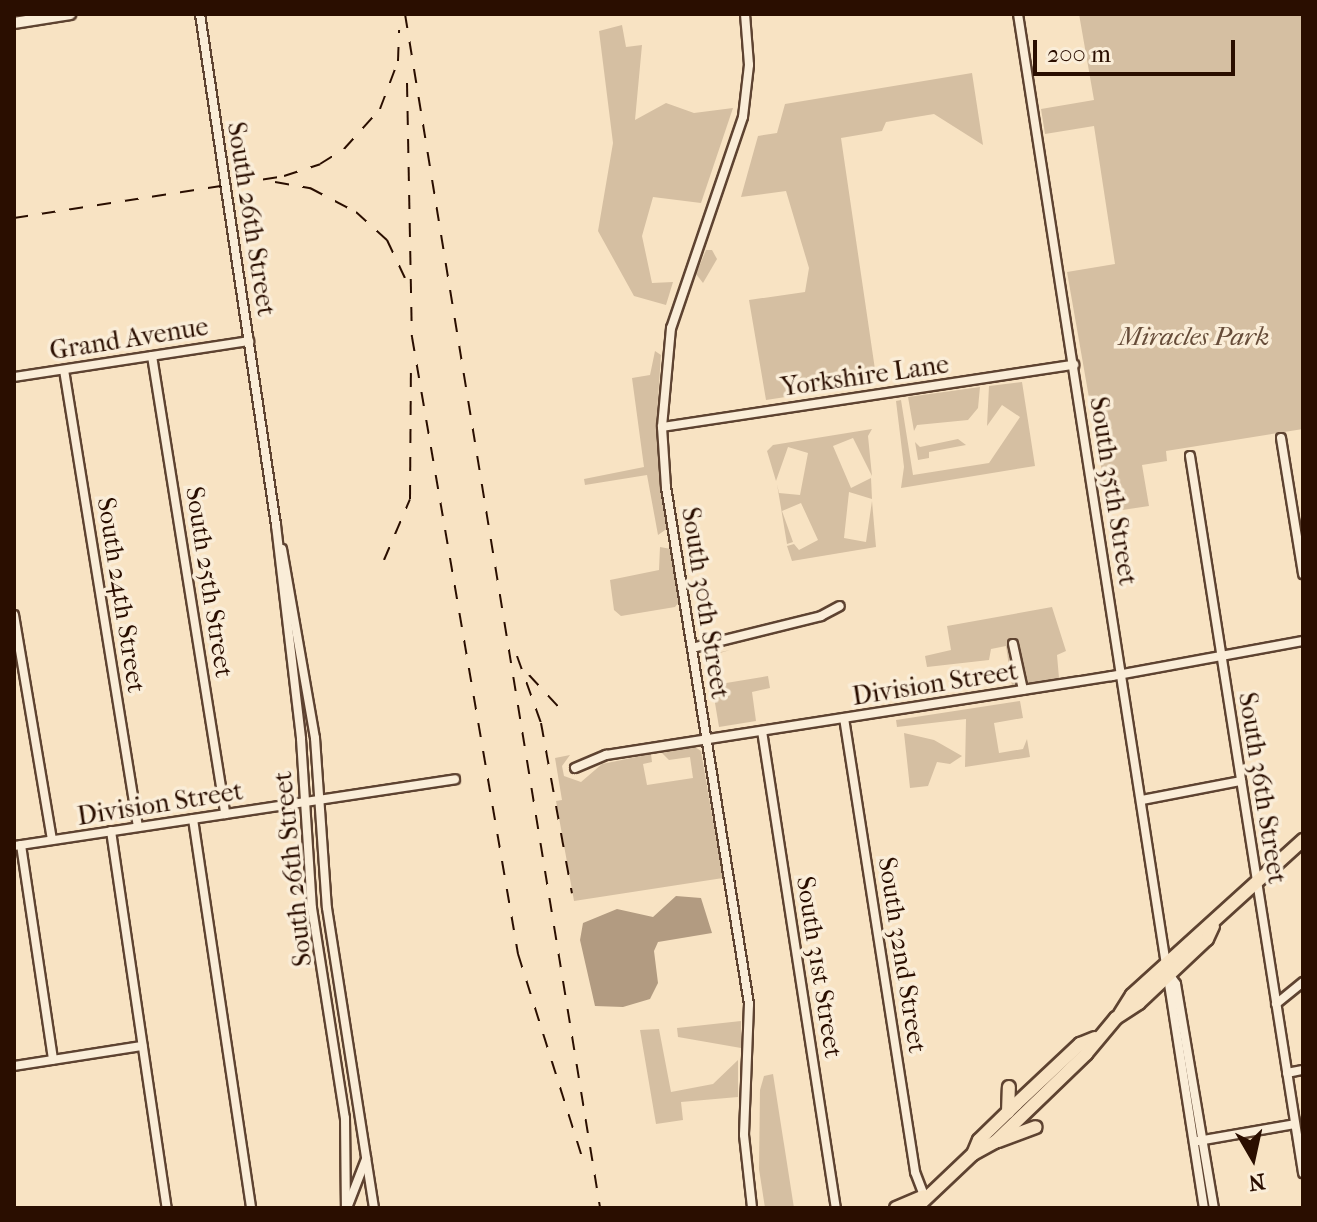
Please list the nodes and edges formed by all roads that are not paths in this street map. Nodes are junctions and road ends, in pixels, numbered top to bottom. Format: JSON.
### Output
{"nodes":[{"id":1,"x":70,"y":14,"type":"edge"},
{"id":2,"x":200,"y":14,"type":"edge"},
{"id":3,"x":745,"y":14,"type":"edge"},
{"id":4,"x":1018,"y":14,"type":"edge"},
{"id":5,"x":14,"y":23,"type":"edge"},
{"id":6,"x":249,"y":341,"type":"junction"},
{"id":7,"x":152,"y":356,"type":"junction"},
{"id":8,"x":1074,"y":365,"type":"junction"},
{"id":9,"x":64,"y":370,"type":"junction"},
{"id":10,"x":14,"y":377,"type":"edge"},
{"id":11,"x":662,"y":427,"type":"junction"},
{"id":12,"x":1281,"y":438,"type":"dead end"},
{"id":13,"x":1190,"y":456,"type":"dead end"},
{"id":14,"x":276,"y":525,"type":"junction"},
{"id":15,"x":1303,"y":574,"type":"edge"},
{"id":16,"x":840,"y":606,"type":"dead end"},
{"id":17,"x":14,"y":615,"type":"edge"},
{"id":18,"x":1303,"y":641,"type":"edge"},
{"id":19,"x":1013,"y":644,"type":"dead end"},
{"id":20,"x":692,"y":648,"type":"junction"},
{"id":21,"x":1221,"y":656,"type":"junction"},
{"id":22,"x":1121,"y":675,"type":"junction"},
{"id":23,"x":1023,"y":690,"type":"junction"},
{"id":24,"x":844,"y":718,"type":"junction"},
{"id":25,"x":762,"y":731,"type":"junction"},
{"id":26,"x":707,"y":740,"type":"junction"},
{"id":27,"x":575,"y":768,"type":"dead end"},
{"id":28,"x":455,"y":779,"type":"dead end"},
{"id":29,"x":1241,"y":781,"type":"junction"},
{"id":30,"x":318,"y":800,"type":"junction"},
{"id":31,"x":1142,"y":800,"type":"junction"},
{"id":32,"x":304,"y":802,"type":"junction"},
{"id":33,"x":225,"y":814,"type":"junction"},
{"id":34,"x":193,"y":819,"type":"junction"},
{"id":35,"x":138,"y":827,"type":"junction"},
{"id":36,"x":111,"y":831,"type":"junction"},
{"id":37,"x":52,"y":840,"type":"junction"},
{"id":38,"x":1303,"y":840,"type":"edge"},
{"id":39,"x":18,"y":846,"type":"edge"},
{"id":40,"x":1257,"y":884,"type":"junction"},
{"id":41,"x":1168,"y":968,"type":"junction"},
{"id":42,"x":1303,"y":982,"type":"edge"},
{"id":43,"x":1276,"y":1004,"type":"junction"},
{"id":44,"x":142,"y":1046,"type":"junction"},
{"id":45,"x":53,"y":1060,"type":"junction"},
{"id":46,"x":14,"y":1066,"type":"edge"},
{"id":47,"x":1303,"y":1070,"type":"edge"},
{"id":48,"x":1287,"y":1073,"type":"junction"},
{"id":49,"x":1009,"y":1087,"type":"dead end"},
{"id":50,"x":1027,"y":1102,"type":"junction"},
{"id":51,"x":1008,"y":1112,"type":"junction"},
{"id":52,"x":1295,"y":1124,"type":"junction"},
{"id":53,"x":1036,"y":1127,"type":"dead end"},
{"id":54,"x":1198,"y":1141,"type":"junction"},
{"id":55,"x":995,"y":1142,"type":"junction"},
{"id":56,"x":973,"y":1154,"type":"junction"},
{"id":57,"x":366,"y":1159,"type":"junction"},
{"id":58,"x":1303,"y":1167,"type":"edge"},
{"id":59,"x":924,"y":1196,"type":"junction"},
{"id":60,"x":167,"y":1208,"type":"edge"},
{"id":61,"x":251,"y":1208,"type":"edge"},
{"id":62,"x":346,"y":1208,"type":"edge"},
{"id":63,"x":374,"y":1208,"type":"edge"},
{"id":64,"x":752,"y":1208,"type":"edge"},
{"id":65,"x":836,"y":1208,"type":"edge"},
{"id":66,"x":896,"y":1208,"type":"edge"},
{"id":67,"x":916,"y":1208,"type":"edge"},
{"id":68,"x":1204,"y":1208,"type":"edge"},
{"id":69,"x":1214,"y":1208,"type":"edge"}],
"edges":[{"from":1,"to":5,"type":"street"},
{"from":2,"to":6,"type":"street","name":"South 26th Street"},
{"from":3,"to":11,"type":"street","name":"South 30th Street"},
{"from":4,"to":8,"type":"street","name":"South 35th Street"},
{"from":6,"to":7,"type":"street","name":"Grand Avenue"},
{"from":6,"to":14,"type":"street","name":"South 26th Street"},
{"from":7,"to":9,"type":"street","name":"Grand Avenue"},
{"from":7,"to":33,"type":"street","name":"South 25th Street"},
{"from":8,"to":11,"type":"street","name":"Yorkshire Lane"},
{"from":8,"to":22,"type":"street","name":"South 35th Street"},
{"from":9,"to":10,"type":"street","name":"Grand Avenue"},
{"from":9,"to":35,"type":"street","name":"South 24th Street"},
{"from":11,"to":20,"type":"street","name":"South 30th Street"},
{"from":12,"to":15,"type":"street"},
{"from":13,"to":21,"type":"street","name":"South 36th Street"},
{"from":14,"to":30,"type":"street","name":"South 26th Street"},
{"from":14,"to":32,"type":"street","name":"South 26th Street"},
{"from":16,"to":20,"type":"street"},
{"from":17,"to":37,"type":"street"},
{"from":18,"to":21,"type":"street","name":"Division Street"},
{"from":19,"to":23,"type":"street"},
{"from":20,"to":26,"type":"street","name":"South 30th Street"},
{"from":21,"to":22,"type":"street","name":"Division Street"},
{"from":21,"to":29,"type":"street","name":"South 36th Street"},
{"from":22,"to":23,"type":"street","name":"Division Street"},
{"from":22,"to":31,"type":"street","name":"South 35th Street"},
{"from":23,"to":24,"type":"street","name":"Division Street"},
{"from":24,"to":25,"type":"street","name":"Division Street"},
{"from":24,"to":59,"type":"street","name":"South 32nd Street"},
{"from":25,"to":26,"type":"street","name":"Division Street"},
{"from":25,"to":65,"type":"street","name":"South 31st Street"},
{"from":26,"to":27,"type":"street","name":"Division Street"},
{"from":26,"to":64,"type":"street","name":"South 30th Street"},
{"from":28,"to":30,"type":"street","name":"Division Street"},
{"from":29,"to":31,"type":"street"},
{"from":29,"to":40,"type":"street","name":"South 36th Street"},
{"from":30,"to":32,"type":"street","name":"Division Street"},
{"from":30,"to":57,"type":"street","name":"South 26th Street"},
{"from":31,"to":41,"type":"street","name":"South 35th Street"},
{"from":32,"to":33,"type":"street","name":"Division Street"},
{"from":32,"to":62,"type":"street","name":"South 26th Street"},
{"from":33,"to":34,"type":"street","name":"Division Street"},
{"from":34,"to":35,"type":"street","name":"Division Street"},
{"from":34,"to":61,"type":"street"},
{"from":35,"to":36,"type":"street","name":"Division Street"},
{"from":36,"to":37,"type":"street","name":"Division Street"},
{"from":36,"to":44,"type":"street"},
{"from":37,"to":39,"type":"street","name":"Division Street"},
{"from":38,"to":40,"type":"main road"},
{"from":39,"to":45,"type":"street"},
{"from":40,"to":41,"type":"main road"},
{"from":40,"to":43,"type":"street","name":"South 36th Street"},
{"from":41,"to":50,"type":"main road"},
{"from":41,"to":54,"type":"street","name":"South 35th Street"},
{"from":42,"to":43,"type":"street"},
{"from":43,"to":48,"type":"street","name":"South 36th Street"},
{"from":44,"to":45,"type":"street"},
{"from":44,"to":60,"type":"street"},
{"from":45,"to":46,"type":"street"},
{"from":47,"to":48,"type":"street"},
{"from":48,"to":52,"type":"street","name":"South 36th Street"},
{"from":49,"to":51,"type":"main road"},
{"from":50,"to":51,"type":"main road"},
{"from":50,"to":55,"type":"main road"},
{"from":51,"to":56,"type":"main road"},
{"from":52,"to":54,"type":"street"},
{"from":52,"to":58,"type":"street","name":"South 36th Street"},
{"from":53,"to":55,"type":"main road"},
{"from":54,"to":68,"type":"street","name":"South 35th Street"},
{"from":54,"to":69,"type":"street","name":"South 35th Street"},
{"from":55,"to":56,"type":"main road"},
{"from":56,"to":59,"type":"main road"},
{"from":57,"to":62,"type":"street","name":"South 26th Street"},
{"from":57,"to":63,"type":"street","name":"South 26th Street"},
{"from":59,"to":66,"type":"main road"},
{"from":59,"to":67,"type":"main road"}]}
